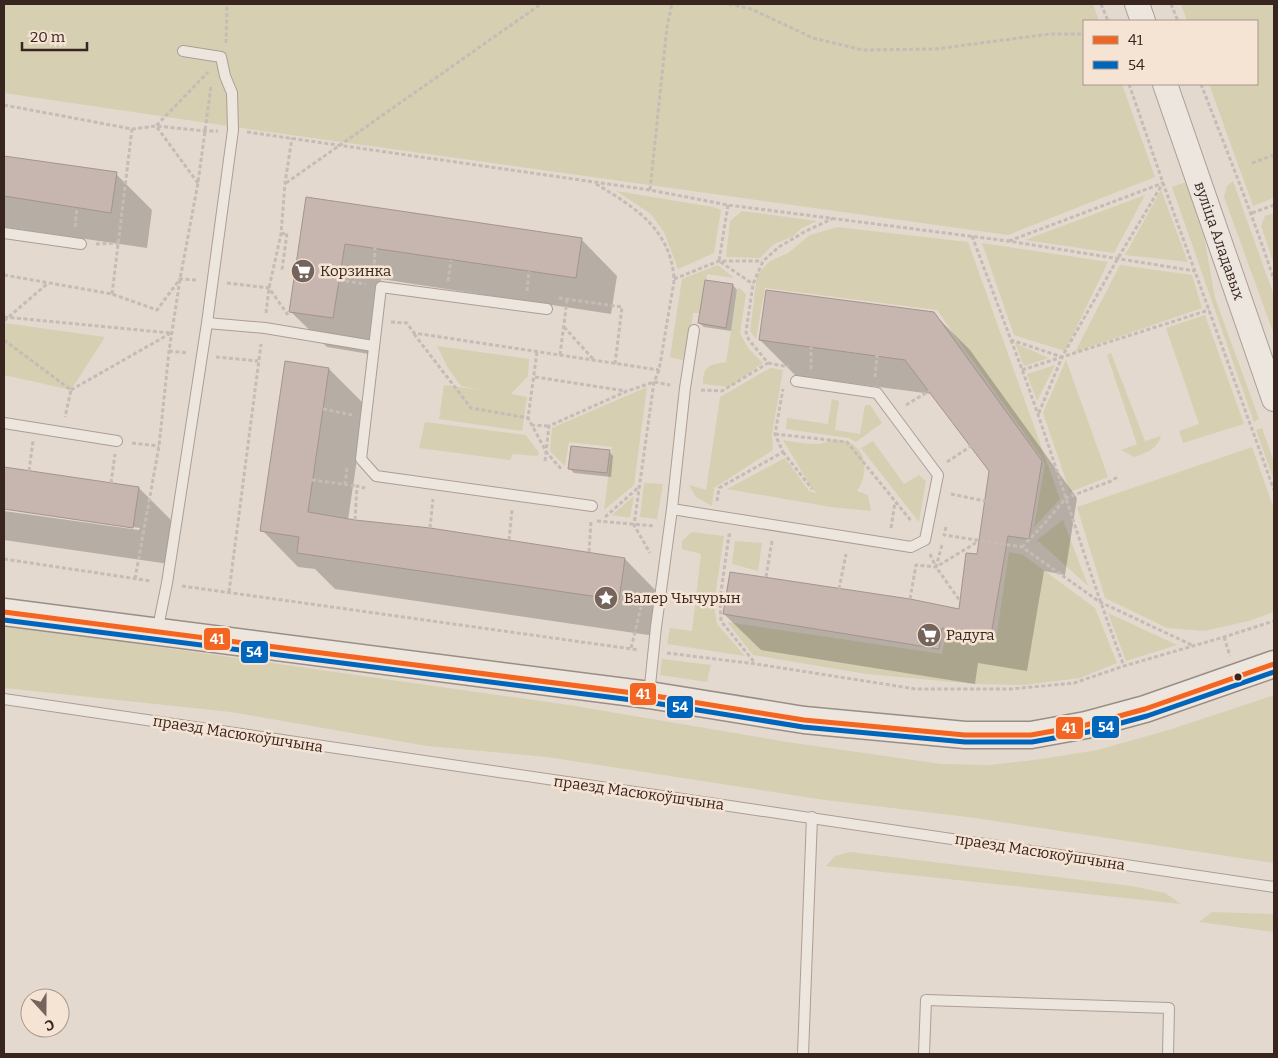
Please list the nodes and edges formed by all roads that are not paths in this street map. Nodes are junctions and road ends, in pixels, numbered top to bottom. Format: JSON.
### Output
{"nodes":[{"id":1,"x":1137,"y":4,"type":"edge"},
{"id":2,"x":1143,"y":20,"type":"edge"},
{"id":3,"x":183,"y":51,"type":"dead end"},
{"id":4,"x":1165,"y":85,"type":"edge"},
{"id":5,"x":4,"y":233,"type":"edge"},
{"id":6,"x":81,"y":244,"type":"road end"},
{"id":7,"x":547,"y":310,"type":"dead end"},
{"id":8,"x":208,"y":323,"type":"junction"},
{"id":9,"x":694,"y":330,"type":"dead end"},
{"id":10,"x":373,"y":346,"type":"junction"},
{"id":11,"x":796,"y":381,"type":"dead end"},
{"id":12,"x":1274,"y":399,"type":"edge"},
{"id":13,"x":4,"y":423,"type":"edge"},
{"id":14,"x":117,"y":441,"type":"road end"},
{"id":15,"x":592,"y":506,"type":"dead end"},
{"id":16,"x":672,"y":509,"type":"junction"},
{"id":17,"x":4,"y":612,"type":"edge"},
{"id":18,"x":156,"y":633,"type":"junction"},
{"id":19,"x":1274,"y":664,"type":"edge"},
{"id":20,"x":649,"y":695,"type":"junction"},
{"id":21,"x":4,"y":699,"type":"edge"},
{"id":22,"x":812,"y":817,"type":"junction"},
{"id":23,"x":1274,"y":887,"type":"edge"},
{"id":24,"x":803,"y":1054,"type":"edge"},
{"id":25,"x":924,"y":1054,"type":"edge"},
{"id":26,"x":1168,"y":1054,"type":"edge"}],
"edges":[{"from":1,"to":2,"type":"street"},
{"from":3,"to":8,"type":"lane"},
{"from":4,"to":12,"type":"street","name":"вуліца Аладавых"},
{"from":5,"to":6,"type":"lane"},
{"from":7,"to":10,"type":"lane"},
{"from":8,"to":10,"type":"lane"},
{"from":8,"to":18,"type":"lane"},
{"from":9,"to":16,"type":"lane"},
{"from":10,"to":15,"type":"lane"},
{"from":11,"to":16,"type":"lane"},
{"from":13,"to":14,"type":"lane"},
{"from":16,"to":20,"type":"lane"},
{"from":17,"to":18,"type":"main road"},
{"from":18,"to":20,"type":"main road"},
{"from":19,"to":20,"type":"main road"},
{"from":21,"to":22,"type":"lane","name":"праезд Масюкоўшчына"},
{"from":22,"to":23,"type":"lane","name":"праезд Масюкоўшчына"},
{"from":22,"to":24,"type":"lane"},
{"from":25,"to":26,"type":"lane"}]}
